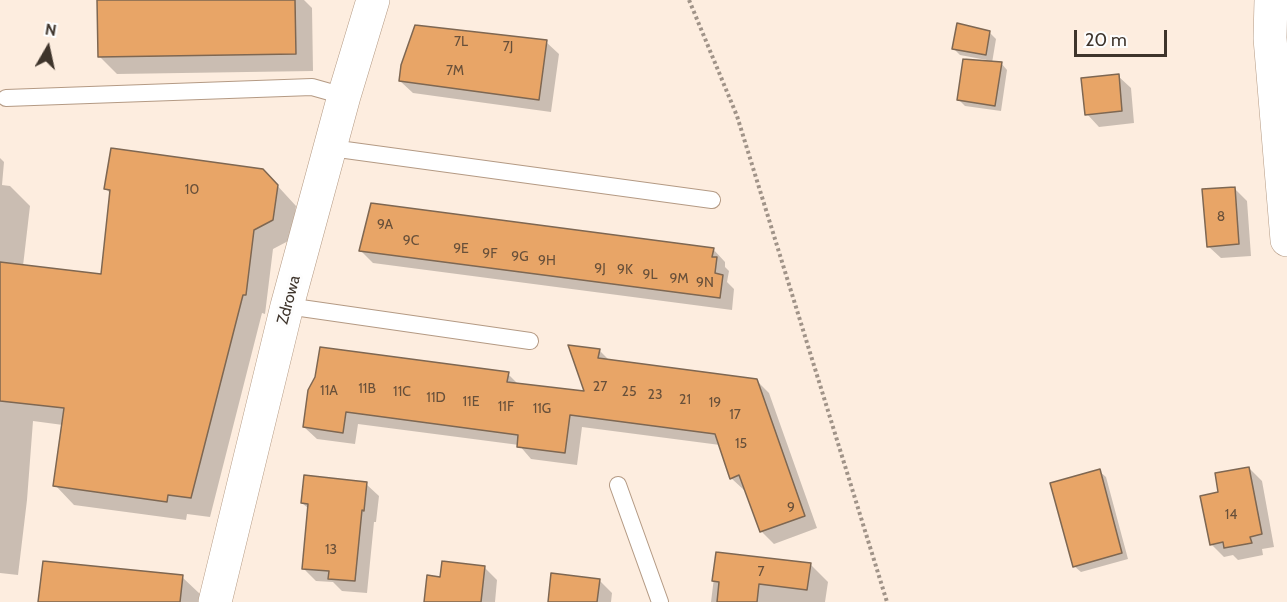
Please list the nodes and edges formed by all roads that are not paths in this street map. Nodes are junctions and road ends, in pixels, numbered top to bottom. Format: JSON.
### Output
{"nodes":[{"id":1,"x":373,"y":0,"type":"edge"},
{"id":2,"x":1270,"y":0,"type":"edge"},
{"id":3,"x":1278,"y":39,"type":"edge"},
{"id":4,"x":344,"y":96,"type":"junction"},
{"id":5,"x":6,"y":98,"type":"dead end"},
{"id":6,"x":331,"y":148,"type":"junction"},
{"id":7,"x":712,"y":200,"type":"dead end"},
{"id":8,"x":1287,"y":240,"type":"edge"},
{"id":9,"x":287,"y":306,"type":"junction"},
{"id":10,"x":530,"y":341,"type":"dead end"},
{"id":11,"x":618,"y":484,"type":"dead end"},
{"id":12,"x":215,"y":602,"type":"edge"},
{"id":13,"x":660,"y":602,"type":"edge"}],
"edges":[{"from":1,"to":4,"type":"street","name":"Zdrowa"},
{"from":2,"to":3,"type":"street"},
{"from":3,"to":8,"type":"street"},
{"from":4,"to":5,"type":"lane"},
{"from":4,"to":6,"type":"street","name":"Zdrowa"},
{"from":6,"to":7,"type":"lane"},
{"from":6,"to":9,"type":"street","name":"Zdrowa"},
{"from":9,"to":10,"type":"lane"},
{"from":9,"to":12,"type":"street","name":"Zdrowa"},
{"from":11,"to":13,"type":"lane"}]}
